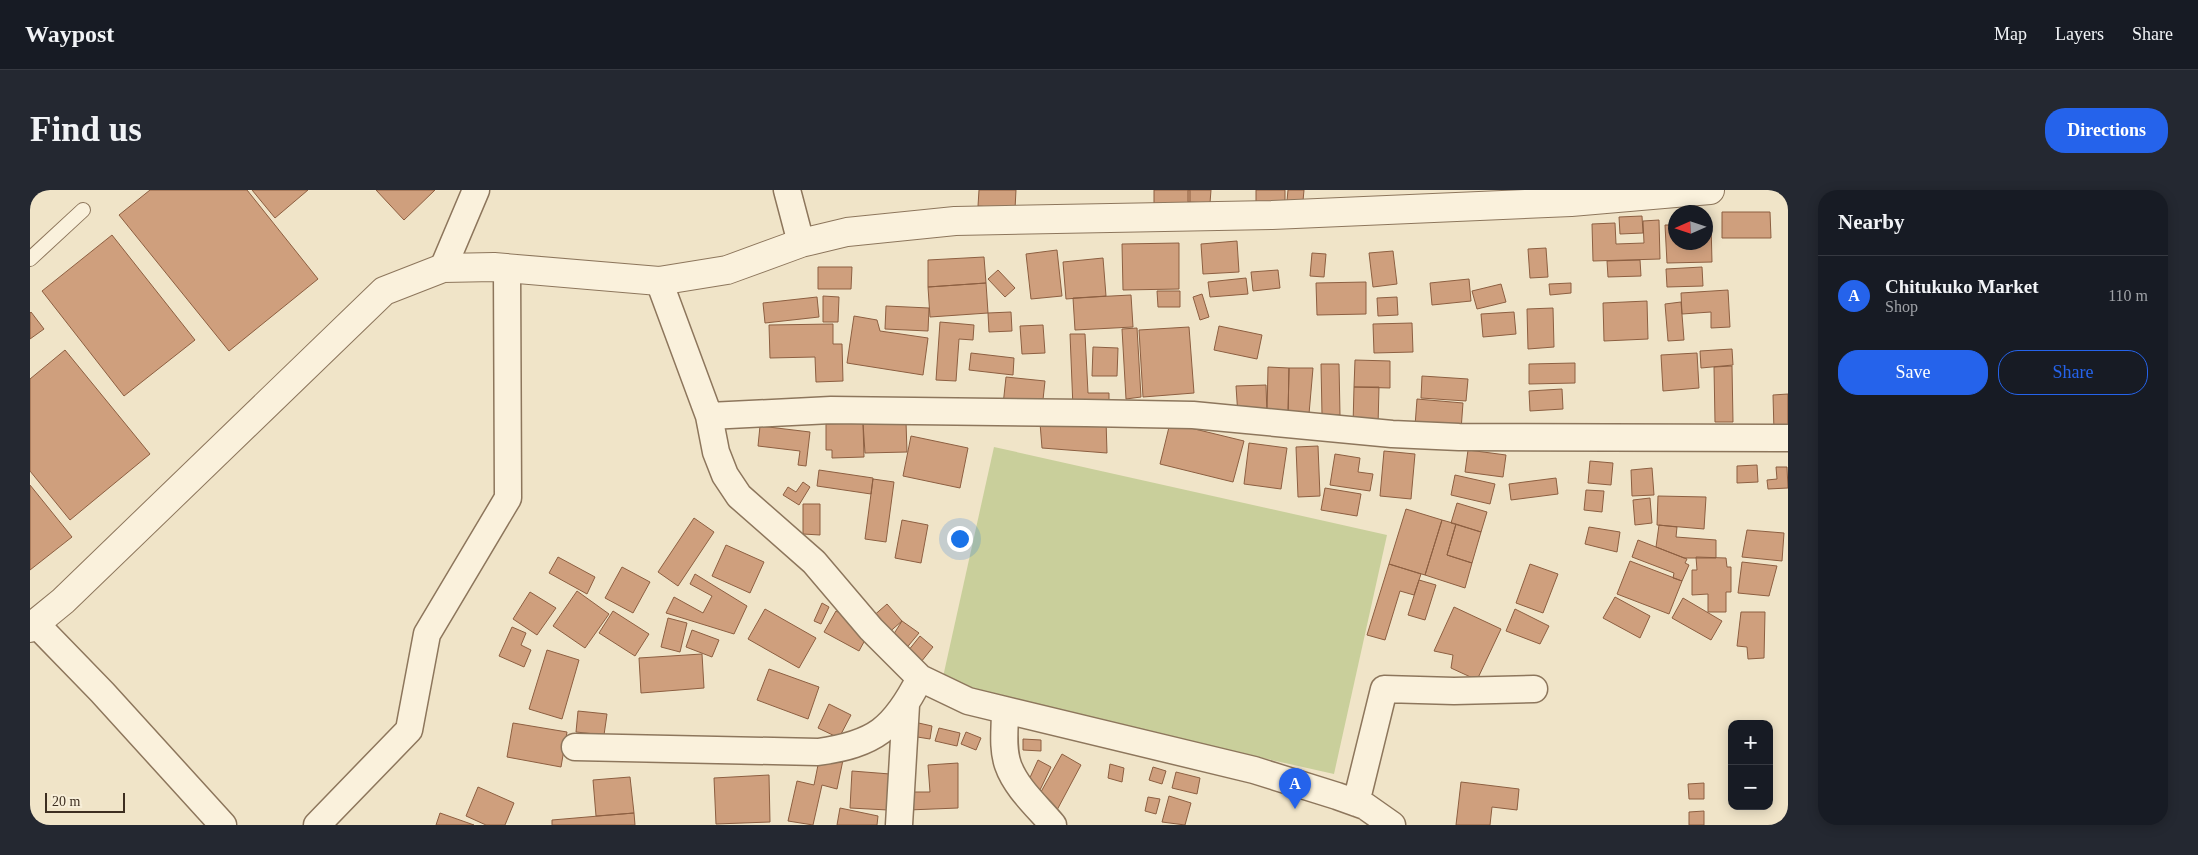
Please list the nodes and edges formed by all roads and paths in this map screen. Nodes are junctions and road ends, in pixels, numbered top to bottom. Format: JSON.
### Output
{"nodes":[{"id":1,"x":476,"y":190,"type":"edge"},
{"id":2,"x":787,"y":190,"type":"edge"},
{"id":3,"x":1710,"y":190,"type":"edge"},
{"id":4,"x":83,"y":210,"type":"dead end"},
{"id":5,"x":801,"y":243,"type":"junction"},
{"id":6,"x":30,"y":259,"type":"edge"},
{"id":7,"x":443,"y":268,"type":"junction"},
{"id":8,"x":507,"y":268,"type":"junction"},
{"id":9,"x":659,"y":281,"type":"junction"},
{"id":10,"x":709,"y":416,"type":"junction"},
{"id":11,"x":1788,"y":438,"type":"edge"},
{"id":12,"x":33,"y":626,"type":"edge"},
{"id":13,"x":920,"y":678,"type":"junction"},
{"id":14,"x":1534,"y":689,"type":"dead end"},
{"id":15,"x":906,"y":706,"type":"junction"},
{"id":16,"x":1005,"y":710,"type":"junction"},
{"id":17,"x":575,"y":747,"type":"dead end"},
{"id":18,"x":1356,"y":803,"type":"junction"},
{"id":19,"x":223,"y":825,"type":"edge"},
{"id":20,"x":317,"y":825,"type":"edge"},
{"id":21,"x":898,"y":825,"type":"edge"},
{"id":22,"x":1053,"y":825,"type":"edge"},
{"id":23,"x":1392,"y":825,"type":"edge"}],
"edges":[{"from":1,"to":7,"type":"street"},
{"from":2,"to":5,"type":"street"},
{"from":3,"to":5,"type":"street"},
{"from":4,"to":6,"type":"lane"},
{"from":5,"to":9,"type":"street"},
{"from":7,"to":8,"type":"street"},
{"from":7,"to":12,"type":"street"},
{"from":8,"to":9,"type":"street"},
{"from":8,"to":20,"type":"street"},
{"from":9,"to":10,"type":"street"},
{"from":10,"to":11,"type":"street"},
{"from":10,"to":13,"type":"street"},
{"from":12,"to":19,"type":"street"},
{"from":13,"to":15,"type":"street"},
{"from":13,"to":16,"type":"street"},
{"from":14,"to":18,"type":"street"},
{"from":15,"to":17,"type":"street"},
{"from":15,"to":21,"type":"street"},
{"from":16,"to":18,"type":"street"},
{"from":16,"to":22,"type":"street"},
{"from":18,"to":23,"type":"street"}]}
